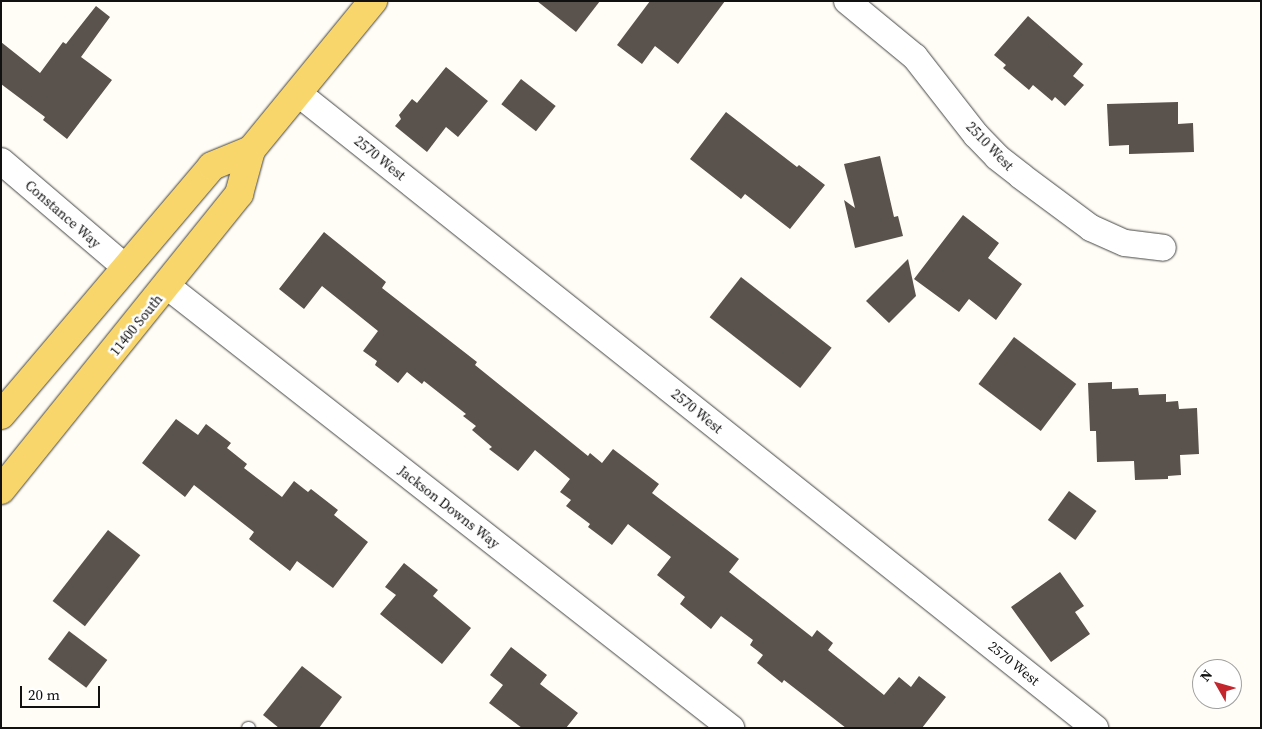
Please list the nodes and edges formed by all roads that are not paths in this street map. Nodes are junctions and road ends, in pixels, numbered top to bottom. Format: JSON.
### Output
{"nodes":[{"id":1,"x":373,"y":1,"type":"edge"},
{"id":2,"x":847,"y":1,"type":"edge"},
{"id":3,"x":299,"y":94,"type":"junction"},
{"id":4,"x":251,"y":150,"type":"junction"},
{"id":5,"x":1,"y":161,"type":"edge"},
{"id":6,"x":1163,"y":248,"type":"dead end"},
{"id":7,"x":125,"y":267,"type":"junction"},
{"id":8,"x":167,"y":286,"type":"junction"},
{"id":9,"x":1,"y":416,"type":"edge"},
{"id":10,"x":1,"y":490,"type":"edge"},
{"id":11,"x":731,"y":728,"type":"edge"},
{"id":12,"x":1095,"y":728,"type":"edge"}],
"edges":[{"from":1,"to":3,"type":"main road","name":"11400 South"},
{"from":2,"to":6,"type":"street","name":"2510 West"},
{"from":3,"to":4,"type":"main road","name":"11400 South"},
{"from":3,"to":12,"type":"street","name":"2570 West"},
{"from":4,"to":7,"type":"main road","name":"11400 South"},
{"from":4,"to":8,"type":"main road","name":"11400 South"},
{"from":5,"to":7,"type":"street","name":"Constance Way"},
{"from":7,"to":9,"type":"main road","name":"11400 South"},
{"from":8,"to":10,"type":"main road","name":"11400 South"},
{"from":8,"to":11,"type":"street","name":"Jackson Downs Way"}]}
